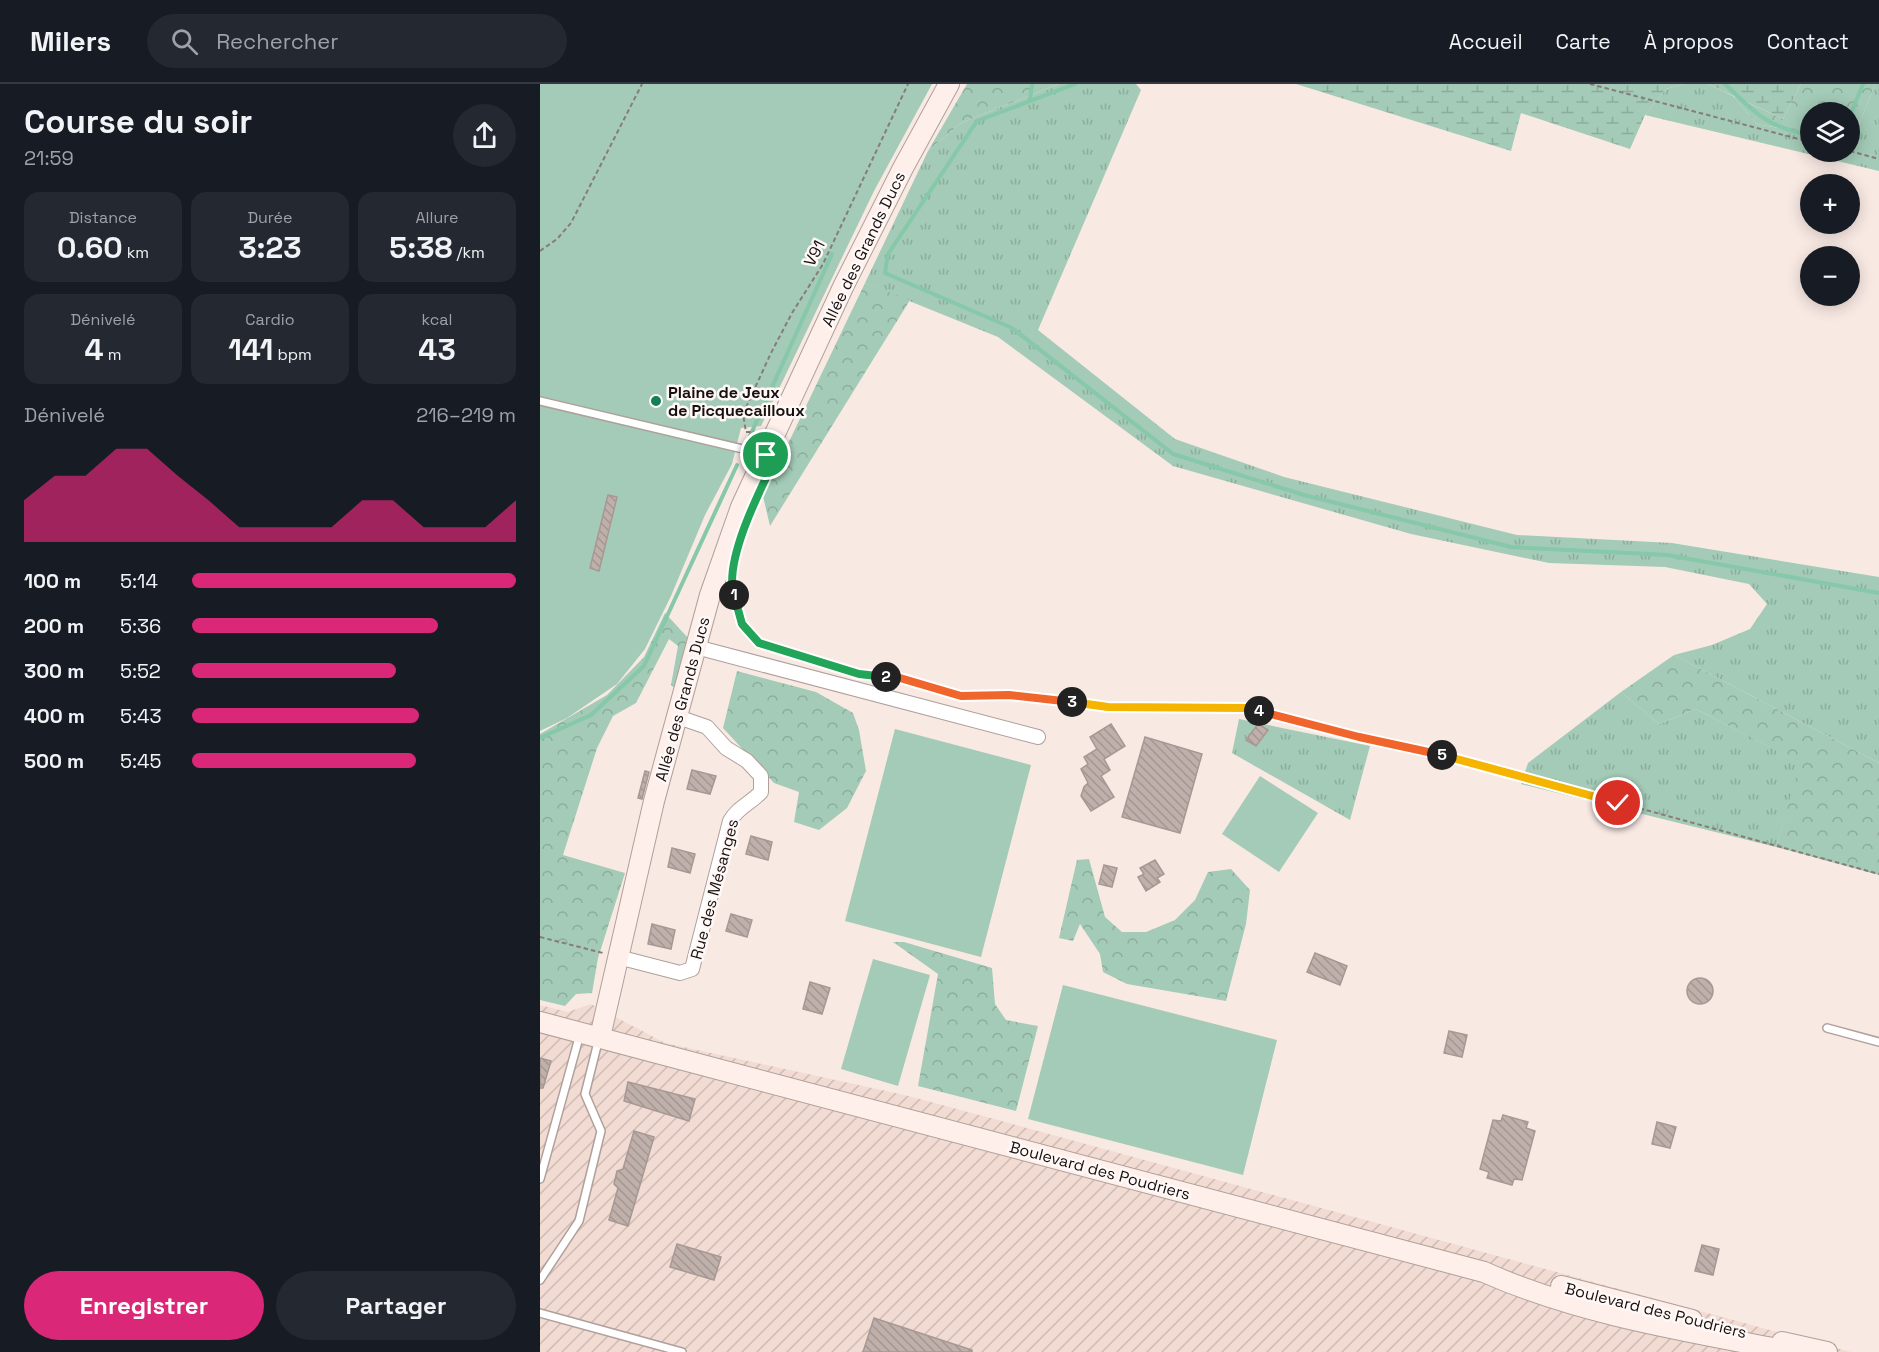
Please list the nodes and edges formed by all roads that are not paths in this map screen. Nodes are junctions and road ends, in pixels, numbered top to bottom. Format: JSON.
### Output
{"nodes":[{"id":1,"x":949,"y":84,"type":"edge"},
{"id":2,"x":540,"y":401,"type":"edge"},
{"id":3,"x":767,"y":442,"type":"junction"},
{"id":4,"x":696,"y":647,"type":"junction"},
{"id":5,"x":678,"y":717,"type":"junction"},
{"id":6,"x":1038,"y":737,"type":"dead end"},
{"id":7,"x":618,"y":957,"type":"junction"},
{"id":8,"x":540,"y":1022,"type":"edge"},
{"id":9,"x":1827,"y":1028,"type":"dead end"},
{"id":10,"x":590,"y":1035,"type":"junction"},
{"id":11,"x":1879,"y":1042,"type":"edge"},
{"id":12,"x":540,"y":1179,"type":"edge"},
{"id":13,"x":1484,"y":1272,"type":"junction"},
{"id":14,"x":540,"y":1280,"type":"edge"},
{"id":15,"x":540,"y":1313,"type":"edge"},
{"id":16,"x":682,"y":1352,"type":"edge"},
{"id":17,"x":1794,"y":1352,"type":"edge"},
{"id":18,"x":1827,"y":1352,"type":"edge"}],
"edges":[{"from":1,"to":3,"type":"main road","name":"Allée des Grands Ducs"},
{"from":2,"to":3,"type":"lane"},
{"from":3,"to":4,"type":"main road","name":"Allée des Grands Ducs"},
{"from":4,"to":5,"type":"main road","name":"Allée des Grands Ducs"},
{"from":4,"to":6,"type":"street"},
{"from":5,"to":7,"type":"main road","name":"Allée des Grands Ducs"},
{"from":5,"to":7,"type":"street","name":"Rue des Mésanges"},
{"from":7,"to":10,"type":"main road","name":"Allée des Grands Ducs"},
{"from":8,"to":10,"type":"main road","name":"Boulevard des Poudriers"},
{"from":9,"to":11,"type":"lane"},
{"from":10,"to":12,"type":"lane"},
{"from":10,"to":13,"type":"main road","name":"Boulevard des Poudriers"},
{"from":10,"to":14,"type":"lane"},
{"from":13,"to":17,"type":"main road","name":"Boulevard des Poudriers"},
{"from":13,"to":18,"type":"main road","name":"Boulevard des Poudriers"},
{"from":15,"to":16,"type":"lane"}]}
